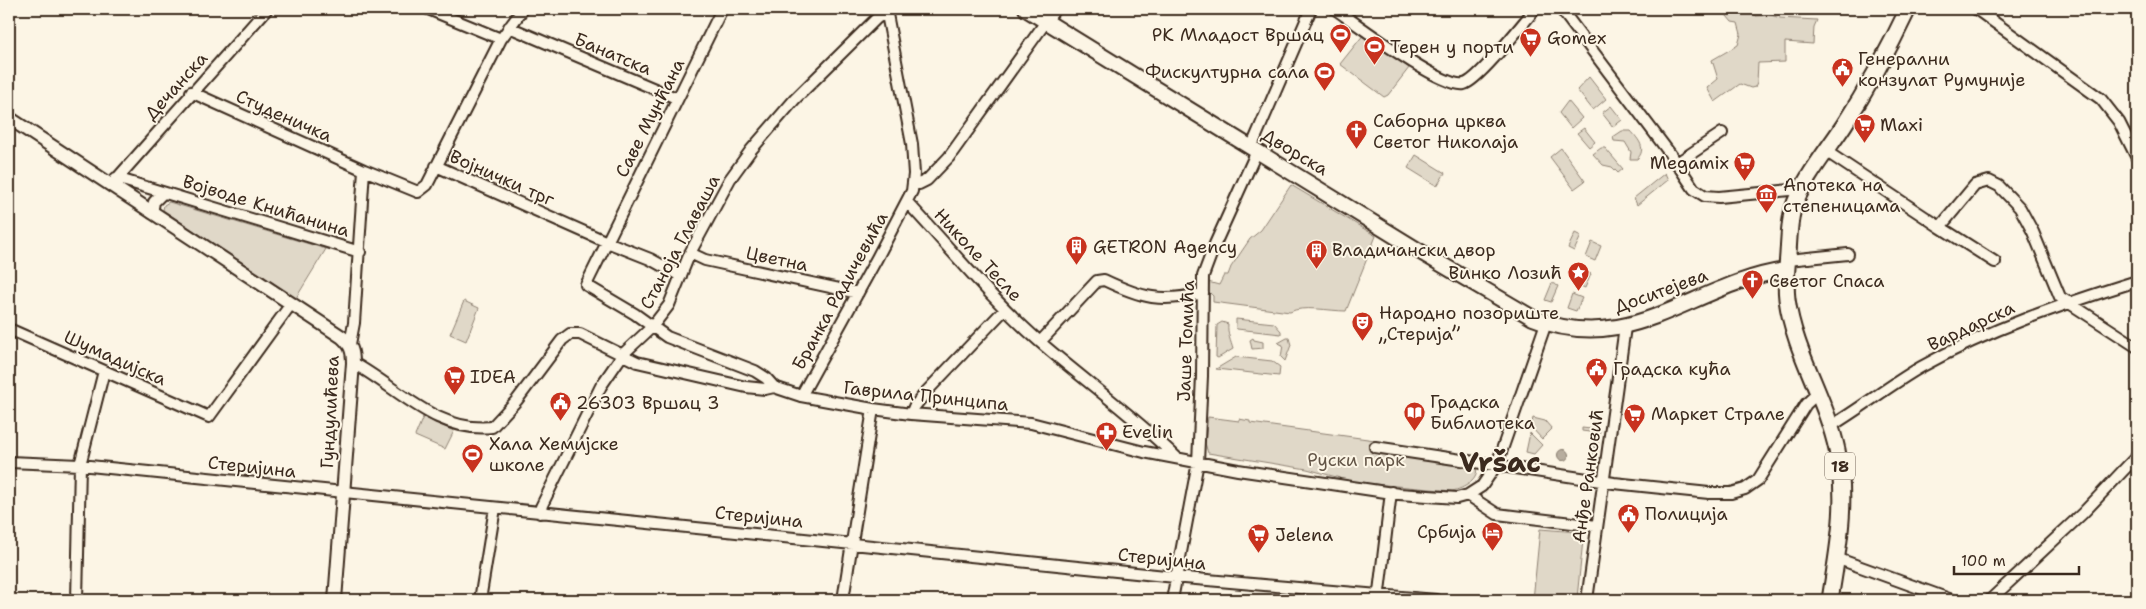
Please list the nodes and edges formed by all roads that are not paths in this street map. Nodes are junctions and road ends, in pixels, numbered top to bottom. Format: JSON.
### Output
{"nodes":[{"id":1,"x":267,"y":9,"type":"edge"},
{"id":2,"x":428,"y":9,"type":"edge"},
{"id":3,"x":523,"y":9,"type":"edge"},
{"id":4,"x":722,"y":9,"type":"edge"},
{"id":5,"x":1026,"y":9,"type":"edge"},
{"id":6,"x":1055,"y":9,"type":"edge"},
{"id":7,"x":1311,"y":9,"type":"edge"},
{"id":8,"x":1335,"y":9,"type":"edge"},
{"id":9,"x":1535,"y":9,"type":"edge"},
{"id":10,"x":1561,"y":9,"type":"edge"},
{"id":11,"x":1908,"y":9,"type":"edge"},
{"id":12,"x":1976,"y":9,"type":"edge"},
{"id":13,"x":886,"y":11,"type":"edge"},
{"id":14,"x":1045,"y":22,"type":"junction"},
{"id":15,"x":509,"y":27,"type":"junction"},
{"id":16,"x":501,"y":39,"type":"junction"},
{"id":17,"x":191,"y":92,"type":"junction"},
{"id":18,"x":676,"y":98,"type":"junction"},
{"id":19,"x":9,"y":118,"type":"edge"},
{"id":20,"x":1722,"y":133,"type":"dead end"},
{"id":21,"x":1254,"y":150,"type":"junction"},
{"id":22,"x":1827,"y":152,"type":"junction"},
{"id":23,"x":2137,"y":158,"type":"edge"},
{"id":24,"x":1677,"y":163,"type":"junction"},
{"id":25,"x":436,"y":166,"type":"junction"},
{"id":26,"x":364,"y":170,"type":"junction"},
{"id":27,"x":113,"y":182,"type":"junction"},
{"id":28,"x":913,"y":184,"type":"junction"},
{"id":29,"x":1801,"y":189,"type":"junction"},
{"id":30,"x":163,"y":193,"type":"junction"},
{"id":31,"x":907,"y":202,"type":"junction"},
{"id":32,"x":152,"y":213,"type":"junction"},
{"id":33,"x":1940,"y":226,"type":"junction"},
{"id":34,"x":607,"y":242,"type":"junction"},
{"id":35,"x":360,"y":252,"type":"junction"},
{"id":36,"x":690,"y":254,"type":"junction"},
{"id":37,"x":1848,"y":254,"type":"dead end"},
{"id":38,"x":1995,"y":262,"type":"dead end"},
{"id":39,"x":1787,"y":265,"type":"junction"},
{"id":40,"x":681,"y":276,"type":"junction"},
{"id":41,"x":2137,"y":281,"type":"edge"},
{"id":42,"x":858,"y":293,"type":"junction"},
{"id":43,"x":1203,"y":293,"type":"junction"},
{"id":44,"x":2067,"y":303,"type":"junction"},
{"id":45,"x":292,"y":304,"type":"junction"},
{"id":46,"x":1005,"y":310,"type":"junction"},
{"id":47,"x":1546,"y":323,"type":"junction"},
{"id":48,"x":652,"y":327,"type":"junction"},
{"id":49,"x":1625,"y":327,"type":"junction"},
{"id":50,"x":9,"y":329,"type":"edge"},
{"id":51,"x":1040,"y":342,"type":"junction"},
{"id":52,"x":350,"y":344,"type":"junction"},
{"id":53,"x":2137,"y":347,"type":"edge"},
{"id":54,"x":623,"y":354,"type":"junction"},
{"id":55,"x":353,"y":363,"type":"junction"},
{"id":56,"x":104,"y":371,"type":"junction"},
{"id":57,"x":774,"y":387,"type":"junction"},
{"id":58,"x":1818,"y":393,"type":"junction"},
{"id":59,"x":801,"y":396,"type":"junction"},
{"id":60,"x":873,"y":409,"type":"junction"},
{"id":61,"x":911,"y":414,"type":"junction"},
{"id":62,"x":1831,"y":426,"type":"junction"},
{"id":63,"x":1375,"y":447,"type":"dead end"},
{"id":64,"x":2137,"y":456,"type":"edge"},
{"id":65,"x":1176,"y":457,"type":"junction"},
{"id":66,"x":9,"y":462,"type":"edge"},
{"id":67,"x":1198,"y":462,"type":"junction"},
{"id":68,"x":1497,"y":464,"type":"junction"},
{"id":69,"x":80,"y":466,"type":"junction"},
{"id":70,"x":1602,"y":480,"type":"junction"},
{"id":71,"x":343,"y":492,"type":"junction"},
{"id":72,"x":1391,"y":492,"type":"junction"},
{"id":73,"x":1468,"y":496,"type":"junction"},
{"id":74,"x":495,"y":508,"type":"junction"},
{"id":75,"x":540,"y":513,"type":"junction"},
{"id":76,"x":1597,"y":526,"type":"junction"},
{"id":77,"x":851,"y":543,"type":"junction"},
{"id":78,"x":1836,"y":558,"type":"junction"},
{"id":79,"x":1176,"y":577,"type":"junction"},
{"id":80,"x":1378,"y":598,"type":"edge"},
{"id":81,"x":77,"y":600,"type":"edge"},
{"id":82,"x":335,"y":600,"type":"edge"},
{"id":83,"x":480,"y":600,"type":"edge"},
{"id":84,"x":843,"y":600,"type":"edge"},
{"id":85,"x":1172,"y":600,"type":"edge"},
{"id":86,"x":1436,"y":600,"type":"edge"},
{"id":87,"x":1587,"y":600,"type":"edge"},
{"id":88,"x":1830,"y":600,"type":"edge"},
{"id":89,"x":1952,"y":600,"type":"edge"},
{"id":90,"x":1990,"y":600,"type":"edge"}],
"edges":[{"from":1,"to":17,"type":"street","name":"Дечанска"},
{"from":2,"to":16,"type":"street"},
{"from":3,"to":15,"type":"street"},
{"from":4,"to":18,"type":"street","name":"Саве Мунћана"},
{"from":5,"to":14,"type":"main road","name":"Дворска"},
{"from":6,"to":14,"type":"street"},
{"from":7,"to":21,"type":"street","name":"Јаше Томића"},
{"from":8,"to":9,"type":"street"},
{"from":10,"to":24,"type":"street"},
{"from":11,"to":22,"type":"main road","number":"18"},
{"from":12,"to":23,"type":"street"},
{"from":13,"to":28,"type":"street"},
{"from":13,"to":36,"type":"street","name":"Станоја Главаша"},
{"from":14,"to":21,"type":"main road","name":"Дворска"},
{"from":14,"to":28,"type":"street"},
{"from":15,"to":16,"type":"street"},
{"from":15,"to":18,"type":"street","name":"Банатска"},
{"from":16,"to":25,"type":"street"},
{"from":17,"to":26,"type":"street","name":"Студеничка"},
{"from":17,"to":27,"type":"street","name":"Дечанска"},
{"from":18,"to":34,"type":"street","name":"Саве Мунћана"},
{"from":19,"to":27,"type":"street","name":"Војводе Книћанина"},
{"from":20,"to":24,"type":"street"},
{"from":21,"to":43,"type":"street","name":"Јаше Томића"},
{"from":21,"to":47,"type":"main road","name":"Дворска"},
{"from":22,"to":29,"type":"main road","number":"18"},
{"from":22,"to":33,"type":"street"},
{"from":24,"to":29,"type":"street"},
{"from":25,"to":26,"type":"street","name":"Војнички трг"},
{"from":25,"to":34,"type":"street","name":"Војнички трг"},
{"from":26,"to":35,"type":"street"},
{"from":27,"to":30,"type":"street","name":"Војводе Книћанина"},
{"from":27,"to":32,"type":"street","name":"Војводе Книћанина"},
{"from":28,"to":31,"type":"street"},
{"from":29,"to":39,"type":"main road","number":"18"},
{"from":30,"to":32,"type":"street","name":"Војводе Книћанина"},
{"from":30,"to":35,"type":"street","name":"Војводе Книћанина"},
{"from":31,"to":42,"type":"street","name":"Бранка Радичевића"},
{"from":31,"to":46,"type":"street","name":"Николе Тесле"},
{"from":32,"to":45,"type":"street","name":"Војводе Книћанина"},
{"from":33,"to":38,"type":"street"},
{"from":33,"to":44,"type":"street"},
{"from":34,"to":40,"type":"street","name":"Војнички трг"},
{"from":34,"to":48,"type":"street"},
{"from":35,"to":52,"type":"street"},
{"from":36,"to":40,"type":"street","name":"Станоја Главаша"},
{"from":36,"to":42,"type":"street","name":"Цветна"},
{"from":37,"to":39,"type":"street"},
{"from":39,"to":49,"type":"main road","name":"Доситејева"},
{"from":39,"to":58,"type":"main road","number":"18"},
{"from":40,"to":48,"type":"street","name":"Станоја Главаша"},
{"from":41,"to":44,"type":"street","name":"Вардарска"},
{"from":42,"to":59,"type":"street","name":"Бранка Радичевића"},
{"from":43,"to":51,"type":"street"},
{"from":43,"to":67,"type":"street","name":"Јаше Томића"},
{"from":44,"to":53,"type":"street"},
{"from":44,"to":62,"type":"street","name":"Вардарска"},
{"from":45,"to":52,"type":"street","name":"Гундулићева"},
{"from":45,"to":56,"type":"street","name":"Шумадијска"},
{"from":46,"to":51,"type":"street","name":"Николе Тесле"},
{"from":46,"to":61,"type":"street"},
{"from":47,"to":49,"type":"main road","name":"Доситејева"},
{"from":47,"to":68,"type":"street"},
{"from":48,"to":54,"type":"street","name":"Станоја Главаша"},
{"from":48,"to":57,"type":"street"},
{"from":49,"to":70,"type":"street","name":"Анђе Ранковић"},
{"from":50,"to":56,"type":"street","name":"Шумадијска"},
{"from":51,"to":65,"type":"street","name":"Николе Тесле"},
{"from":52,"to":55,"type":"street","name":"Гундулићева"},
{"from":54,"to":55,"type":"street"},
{"from":54,"to":57,"type":"street","name":"Гаврила Принципа"},
{"from":54,"to":75,"type":"street","name":"Станоја Главаша"},
{"from":55,"to":71,"type":"street","name":"Гундулићева"},
{"from":56,"to":69,"type":"street"},
{"from":57,"to":59,"type":"street","name":"Гаврила Принципа"},
{"from":58,"to":62,"type":"main road","number":"18"},
{"from":58,"to":70,"type":"street"},
{"from":59,"to":60,"type":"street","name":"Гаврила Принципа"},
{"from":60,"to":61,"type":"street","name":"Гаврила Принципа"},
{"from":60,"to":77,"type":"street"},
{"from":61,"to":65,"type":"street","name":"Гаврила Принципа"},
{"from":62,"to":78,"type":"main road","number":"18"},
{"from":63,"to":68,"type":"street"},
{"from":64,"to":90,"type":"street"},
{"from":65,"to":67,"type":"street","name":"Гаврила Принципа"},
{"from":66,"to":69,"type":"street","name":"Стеријина"},
{"from":67,"to":72,"type":"street","name":"Гаврила Принципа"},
{"from":67,"to":79,"type":"street","name":"Јаше Томића"},
{"from":68,"to":70,"type":"street"},
{"from":68,"to":73,"type":"street"},
{"from":69,"to":71,"type":"street","name":"Стеријина"},
{"from":69,"to":81,"type":"street"},
{"from":70,"to":76,"type":"street","name":"Анђе Ранковић"},
{"from":71,"to":74,"type":"street","name":"Стеријина"},
{"from":71,"to":82,"type":"street","name":"Гундулићева"},
{"from":72,"to":73,"type":"street","name":"Гаврила Принципа"},
{"from":72,"to":80,"type":"street"},
{"from":73,"to":76,"type":"street"},
{"from":74,"to":75,"type":"street","name":"Стеријина"},
{"from":74,"to":83,"type":"street"},
{"from":75,"to":77,"type":"street","name":"Стеријина"},
{"from":76,"to":87,"type":"street","name":"Анђе Ранковић"},
{"from":77,"to":79,"type":"street","name":"Стеријина"},
{"from":77,"to":84,"type":"street"},
{"from":78,"to":88,"type":"main road","number":"18"},
{"from":78,"to":89,"type":"street"},
{"from":79,"to":80,"type":"street","name":"Стеријина"},
{"from":79,"to":85,"type":"street","name":"Јаше Томића"},
{"from":80,"to":86,"type":"street","name":"Стеријина"}]}
